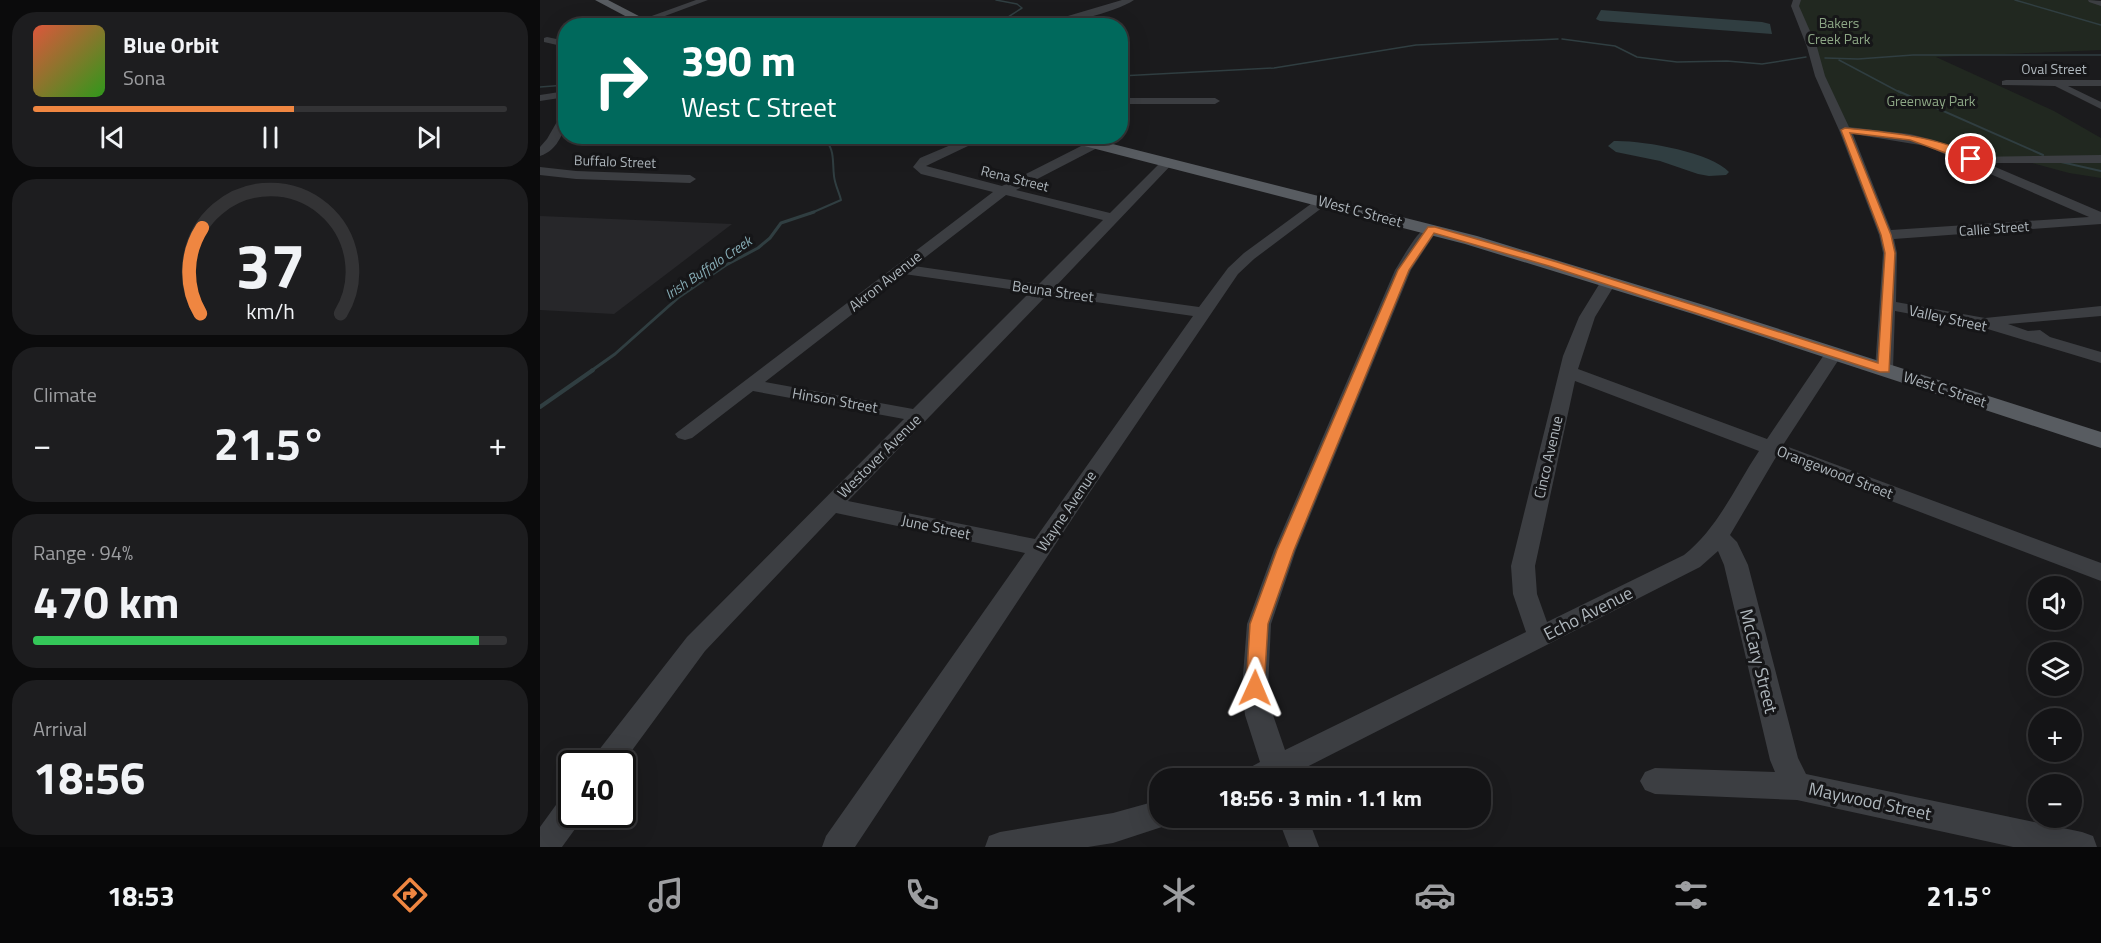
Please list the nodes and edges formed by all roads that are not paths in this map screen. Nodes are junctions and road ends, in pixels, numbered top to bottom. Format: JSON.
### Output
{"nodes":[{"id":1,"x":600,"y":0,"type":"edge"},
{"id":2,"x":704,"y":0,"type":"edge"},
{"id":3,"x":1130,"y":0,"type":"edge"},
{"id":4,"x":1797,"y":0,"type":"edge"},
{"id":5,"x":2091,"y":0,"type":"edge"},
{"id":6,"x":2101,"y":4,"type":"edge"},
{"id":7,"x":636,"y":18,"type":"edge"},
{"id":8,"x":651,"y":18,"type":"edge"},
{"id":9,"x":1071,"y":18,"type":"edge"},
{"id":10,"x":547,"y":40,"type":"dead end"},
{"id":11,"x":558,"y":42,"type":"edge"},
{"id":12,"x":2006,"y":83,"type":"dead end"},
{"id":13,"x":2101,"y":83,"type":"edge"},
{"id":14,"x":2056,"y":84,"type":"junction"},
{"id":15,"x":558,"y":95,"type":"edge"},
{"id":16,"x":540,"y":98,"type":"edge"},
{"id":17,"x":1128,"y":100,"type":"edge"},
{"id":18,"x":1215,"y":101,"type":"dead end"},
{"id":19,"x":2101,"y":106,"type":"edge"},
{"id":20,"x":558,"y":126,"type":"edge"},
{"id":21,"x":1845,"y":130,"type":"junction"},
{"id":22,"x":964,"y":144,"type":"edge"},
{"id":23,"x":1095,"y":144,"type":"joint"},
{"id":24,"x":540,"y":152,"type":"edge"},
{"id":25,"x":1971,"y":159,"type":"junction"},
{"id":26,"x":2101,"y":159,"type":"edge"},
{"id":27,"x":1168,"y":162,"type":"junction"},
{"id":28,"x":540,"y":171,"type":"edge"},
{"id":29,"x":690,"y":179,"type":"dead end"},
{"id":30,"x":1003,"y":191,"type":"junction"},
{"id":31,"x":1324,"y":201,"type":"junction"},
{"id":32,"x":1113,"y":218,"type":"junction"},
{"id":33,"x":2101,"y":219,"type":"edge"},
{"id":34,"x":1431,"y":229,"type":"junction"},
{"id":35,"x":1886,"y":235,"type":"junction"},
{"id":36,"x":902,"y":269,"type":"junction"},
{"id":37,"x":1609,"y":281,"type":"junction"},
{"id":38,"x":1045,"y":290,"type":"junction"},
{"id":39,"x":1888,"y":305,"type":"junction"},
{"id":40,"x":2101,"y":311,"type":"edge"},
{"id":41,"x":1203,"y":314,"type":"junction"},
{"id":42,"x":2029,"y":319,"type":"junction"},
{"id":43,"x":1982,"y":322,"type":"junction"},
{"id":44,"x":2043,"y":341,"type":"junction"},
{"id":45,"x":1834,"y":353,"type":"junction"},
{"id":46,"x":2101,"y":358,"type":"edge"},
{"id":47,"x":1884,"y":369,"type":"junction"},
{"id":48,"x":1568,"y":372,"type":"junction"},
{"id":49,"x":751,"y":385,"type":"junction"},
{"id":50,"x":919,"y":416,"type":"junction"},
{"id":51,"x":685,"y":434,"type":"dead end"},
{"id":52,"x":2101,"y":440,"type":"edge"},
{"id":53,"x":1772,"y":448,"type":"junction"},
{"id":54,"x":831,"y":505,"type":"junction"},
{"id":55,"x":1719,"y":537,"type":"junction"},
{"id":56,"x":1041,"y":548,"type":"junction"},
{"id":57,"x":2101,"y":572,"type":"edge"},
{"id":58,"x":1541,"y":637,"type":"junction"},
{"id":59,"x":616,"y":750,"type":"edge"},
{"id":60,"x":1269,"y":768,"type":"edge"},
{"id":61,"x":1286,"y":768,"type":"edge"},
{"id":62,"x":1654,"y":781,"type":"dead end"},
{"id":63,"x":1797,"y":786,"type":"junction"},
{"id":64,"x":1149,"y":817,"type":"edge"},
{"id":65,"x":558,"y":828,"type":"edge"},
{"id":66,"x":1297,"y":828,"type":"edge"},
{"id":67,"x":544,"y":847,"type":"edge"},
{"id":68,"x":837,"y":847,"type":"edge"},
{"id":69,"x":1000,"y":847,"type":"edge"},
{"id":70,"x":1304,"y":847,"type":"edge"},
{"id":71,"x":2082,"y":847,"type":"edge"}],
"edges":[{"from":1,"to":7,"type":"main road"},
{"from":2,"to":8,"type":"street"},
{"from":3,"to":9,"type":"street"},
{"from":4,"to":21,"type":"street"},
{"from":5,"to":6,"type":"street"},
{"from":10,"to":11,"type":"street"},
{"from":12,"to":14,"type":"street","name":"Oval Street"},
{"from":13,"to":14,"type":"street","name":"Oval Street"},
{"from":14,"to":19,"type":"street"},
{"from":15,"to":16,"type":"street"},
{"from":17,"to":18,"type":"street"},
{"from":20,"to":24,"type":"street"},
{"from":21,"to":25,"type":"street"},
{"from":21,"to":35,"type":"street"},
{"from":22,"to":30,"type":"street","name":"Rena Street"},
{"from":23,"to":27,"type":"main road","name":"West C Street"},
{"from":23,"to":30,"type":"street","name":"Akron Avenue"},
{"from":25,"to":26,"type":"street"},
{"from":25,"to":33,"type":"street"},
{"from":27,"to":31,"type":"main road","name":"West C Street"},
{"from":27,"to":32,"type":"street","name":"Westover Avenue"},
{"from":28,"to":29,"type":"street","name":"Buffalo Street"},
{"from":30,"to":32,"type":"street","name":"Rena Street"},
{"from":30,"to":36,"type":"street","name":"Akron Avenue"},
{"from":31,"to":34,"type":"main road","name":"West C Street"},
{"from":31,"to":41,"type":"street","name":"Wayne Avenue"},
{"from":32,"to":38,"type":"street","name":"Westover Avenue"},
{"from":33,"to":35,"type":"street","name":"Callie Street"},
{"from":34,"to":37,"type":"main road","name":"West C Street"},
{"from":34,"to":60,"type":"street"},
{"from":35,"to":39,"type":"street"},
{"from":36,"to":38,"type":"street","name":"Beuna Street"},
{"from":36,"to":49,"type":"street","name":"Akron Avenue"},
{"from":37,"to":45,"type":"main road","name":"West C Street"},
{"from":37,"to":48,"type":"street","name":"Cinco Avenue"},
{"from":38,"to":41,"type":"street","name":"Beuna Street"},
{"from":38,"to":50,"type":"street","name":"Westover Avenue"},
{"from":39,"to":43,"type":"street","name":"Valley Street"},
{"from":39,"to":47,"type":"street"},
{"from":40,"to":42,"type":"street"},
{"from":41,"to":56,"type":"street","name":"Wayne Avenue"},
{"from":42,"to":43,"type":"street"},
{"from":42,"to":44,"type":"street"},
{"from":43,"to":44,"type":"street","name":"Valley Street"},
{"from":44,"to":46,"type":"street","name":"Valley Street"},
{"from":45,"to":47,"type":"main road","name":"West C Street"},
{"from":45,"to":53,"type":"street","name":"Echo Avenue"},
{"from":47,"to":52,"type":"main road","name":"West C Street"},
{"from":48,"to":53,"type":"street","name":"Orangewood Street"},
{"from":48,"to":58,"type":"street","name":"Cinco Avenue"},
{"from":49,"to":50,"type":"street","name":"Hinson Street"},
{"from":49,"to":51,"type":"street","name":"Akron Avenue"},
{"from":50,"to":54,"type":"street","name":"Westover Avenue"},
{"from":53,"to":55,"type":"street","name":"Echo Avenue"},
{"from":53,"to":57,"type":"street","name":"Orangewood Street"},
{"from":54,"to":56,"type":"street","name":"June Street"},
{"from":54,"to":59,"type":"street","name":"Westover Avenue"},
{"from":55,"to":58,"type":"street","name":"Echo Avenue"},
{"from":55,"to":63,"type":"street","name":"McCary Street"},
{"from":56,"to":68,"type":"street","name":"Wayne Avenue"},
{"from":58,"to":61,"type":"street","name":"Echo Avenue"},
{"from":62,"to":63,"type":"street","name":"Maywood Street"},
{"from":63,"to":71,"type":"street","name":"Maywood Street"},
{"from":64,"to":69,"type":"street"},
{"from":65,"to":67,"type":"street"},
{"from":66,"to":70,"type":"street"}]}
